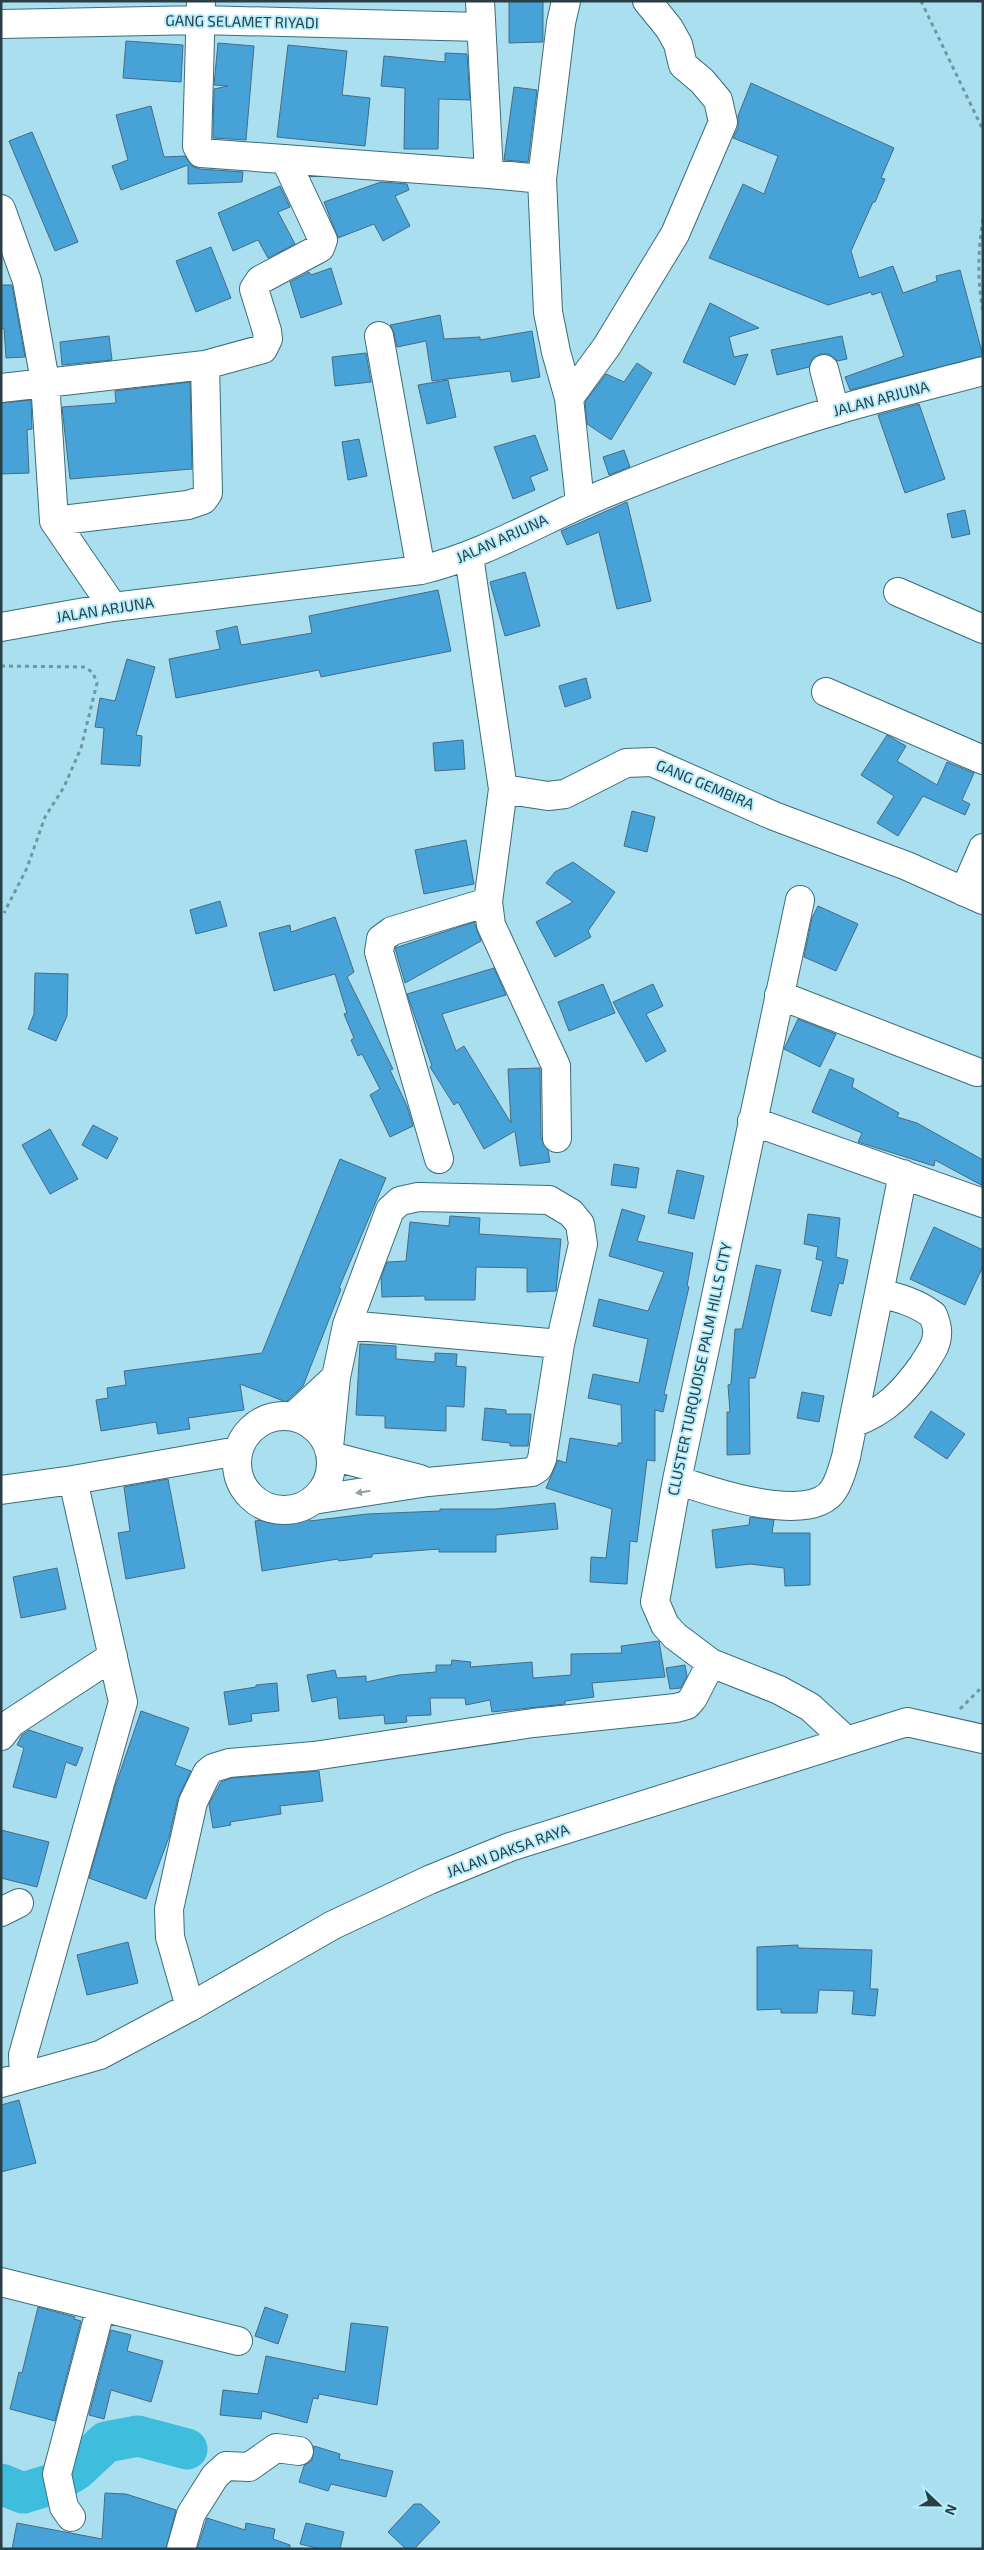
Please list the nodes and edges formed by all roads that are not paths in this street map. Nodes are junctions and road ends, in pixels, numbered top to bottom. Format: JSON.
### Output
{"nodes":[{"id":1,"x":566,"y":1,"type":"edge"},
{"id":2,"x":647,"y":1,"type":"edge"},
{"id":3,"x":200,"y":11,"type":"edge"},
{"id":4,"x":481,"y":14,"type":"edge"},
{"id":5,"x":2,"y":24,"type":"edge"},
{"id":6,"x":285,"y":159,"type":"junction"},
{"id":7,"x":490,"y":174,"type":"junction"},
{"id":8,"x":542,"y":179,"type":"junction"},
{"id":9,"x":1,"y":209,"type":"edge"},
{"id":10,"x":8,"y":249,"type":"edge"},
{"id":11,"x":379,"y":336,"type":"dead end"},
{"id":12,"x":205,"y":365,"type":"junction"},
{"id":13,"x":824,"y":369,"type":"dead end"},
{"id":14,"x":983,"y":371,"type":"edge"},
{"id":15,"x":45,"y":381,"type":"junction"},
{"id":16,"x":1,"y":388,"type":"edge"},
{"id":17,"x":569,"y":398,"type":"junction"},
{"id":18,"x":835,"y":411,"type":"junction"},
{"id":19,"x":580,"y":502,"type":"junction"},
{"id":20,"x":54,"y":521,"type":"junction"},
{"id":21,"x":469,"y":556,"type":"junction"},
{"id":22,"x":421,"y":570,"type":"junction"},
{"id":23,"x":898,"y":592,"type":"dead end"},
{"id":24,"x":112,"y":607,"type":"junction"},
{"id":25,"x":1,"y":627,"type":"edge"},
{"id":26,"x":983,"y":629,"type":"edge"},
{"id":27,"x":826,"y":692,"type":"dead end"},
{"id":28,"x":983,"y":760,"type":"edge"},
{"id":29,"x":503,"y":789,"type":"junction"},
{"id":30,"x":983,"y":848,"type":"edge"},
{"id":31,"x":973,"y":896,"type":"edge"},
{"id":32,"x":800,"y":900,"type":"dead end"},
{"id":33,"x":488,"y":902,"type":"junction"},
{"id":34,"x":779,"y":995,"type":"junction"},
{"id":35,"x":977,"y":1072,"type":"dead end"},
{"id":36,"x":752,"y":1121,"type":"junction"},
{"id":37,"x":557,"y":1138,"type":"dead end"},
{"id":38,"x":439,"y":1159,"type":"dead end"},
{"id":39,"x":903,"y":1174,"type":"junction"},
{"id":40,"x":983,"y":1203,"type":"edge"},
{"id":41,"x":879,"y":1293,"type":"junction"},
{"id":42,"x":347,"y":1325,"type":"junction"},
{"id":43,"x":560,"y":1344,"type":"junction"},
{"id":44,"x":336,"y":1377,"type":"junction"},
{"id":45,"x":294,"y":1416,"type":"junction"},
{"id":46,"x":853,"y":1423,"type":"junction"},
{"id":47,"x":238,"y":1451,"type":"junction"},
{"id":48,"x":330,"y":1451,"type":"junction"},
{"id":49,"x":73,"y":1480,"type":"junction"},
{"id":50,"x":677,"y":1480,"type":"junction"},
{"id":51,"x":428,"y":1482,"type":"junction"},
{"id":52,"x":1,"y":1490,"type":"edge"},
{"id":53,"x":313,"y":1500,"type":"junction"},
{"id":54,"x":113,"y":1656,"type":"junction"},
{"id":55,"x":711,"y":1663,"type":"junction"},
{"id":56,"x":1,"y":1736,"type":"edge"},
{"id":57,"x":983,"y":1738,"type":"edge"},
{"id":58,"x":846,"y":1740,"type":"junction"},
{"id":59,"x":190,"y":2007,"type":"junction"},
{"id":60,"x":12,"y":2069,"type":"edge"},
{"id":61,"x":1,"y":2282,"type":"edge"},
{"id":62,"x":101,"y":2307,"type":"junction"},
{"id":63,"x":238,"y":2341,"type":"dead end"},
{"id":64,"x":299,"y":2451,"type":"dead end"},
{"id":65,"x":67,"y":2512,"type":"dead end"},
{"id":66,"x":187,"y":2547,"type":"edge"}],
"edges":[{"from":1,"to":8,"type":"street"},
{"from":2,"to":17,"type":"street"},
{"from":3,"to":4,"type":"street","name":"GANG SELAMET RIYADI"},
{"from":3,"to":5,"type":"street","name":"GANG SELAMET RIYADI"},
{"from":3,"to":6,"type":"street"},
{"from":4,"to":7,"type":"street"},
{"from":6,"to":7,"type":"street"},
{"from":6,"to":12,"type":"street"},
{"from":7,"to":8,"type":"street"},
{"from":8,"to":17,"type":"street"},
{"from":9,"to":10,"type":"street"},
{"from":10,"to":15,"type":"street"},
{"from":11,"to":22,"type":"street"},
{"from":12,"to":15,"type":"street"},
{"from":12,"to":20,"type":"street"},
{"from":13,"to":18,"type":"street"},
{"from":14,"to":18,"type":"street","name":"JALAN ARJUNA"},
{"from":15,"to":16,"type":"street"},
{"from":15,"to":20,"type":"street"},
{"from":17,"to":19,"type":"street"},
{"from":18,"to":19,"type":"street","name":"JALAN ARJUNA"},
{"from":19,"to":21,"type":"street","name":"JALAN ARJUNA"},
{"from":20,"to":24,"type":"street"},
{"from":21,"to":22,"type":"street","name":"JALAN ARJUNA"},
{"from":21,"to":29,"type":"street"},
{"from":22,"to":24,"type":"street","name":"JALAN ARJUNA"},
{"from":23,"to":26,"type":"street"},
{"from":24,"to":25,"type":"street","name":"JALAN ARJUNA"},
{"from":27,"to":28,"type":"street"},
{"from":29,"to":31,"type":"street","name":"GANG GEMBIRA"},
{"from":29,"to":33,"type":"street"},
{"from":30,"to":31,"type":"street"},
{"from":32,"to":34,"type":"street","name":"CLUSTER TURQUOISE PALM HILLS CITY"},
{"from":33,"to":37,"type":"street"},
{"from":33,"to":38,"type":"street"},
{"from":34,"to":35,"type":"street"},
{"from":34,"to":36,"type":"street","name":"CLUSTER TURQUOISE PALM HILLS CITY"},
{"from":36,"to":39,"type":"street"},
{"from":36,"to":50,"type":"street","name":"CLUSTER TURQUOISE PALM HILLS CITY"},
{"from":39,"to":40,"type":"street"},
{"from":39,"to":41,"type":"street"},
{"from":41,"to":46,"type":"street"},
{"from":41,"to":46,"type":"street"},
{"from":42,"to":43,"type":"street"},
{"from":42,"to":43,"type":"street"},
{"from":42,"to":44,"type":"street"},
{"from":43,"to":51,"type":"street"},
{"from":44,"to":45,"type":"street"},
{"from":44,"to":48,"type":"street"},
{"from":45,"to":47,"type":"street"},
{"from":45,"to":48,"type":"street"},
{"from":46,"to":50,"type":"street"},
{"from":47,"to":49,"type":"street"},
{"from":47,"to":53,"type":"street"},
{"from":48,"to":51,"type":"street"},
{"from":48,"to":53,"type":"street"},
{"from":49,"to":52,"type":"street"},
{"from":49,"to":54,"type":"street"},
{"from":50,"to":55,"type":"street","name":"CLUSTER TURQUOISE PALM HILLS CITY"},
{"from":51,"to":53,"type":"street","one_way":true},
{"from":54,"to":56,"type":"street"},
{"from":54,"to":60,"type":"street"},
{"from":55,"to":58,"type":"street","name":"CLUSTER TURQUOISE PALM HILLS CITY"},
{"from":55,"to":59,"type":"street"},
{"from":57,"to":58,"type":"street","name":"JALAN DAKSA RAYA"},
{"from":58,"to":59,"type":"street","name":"JALAN DAKSA RAYA"},
{"from":59,"to":60,"type":"street","name":"JALAN DAKSA RAYA"},
{"from":61,"to":62,"type":"street"},
{"from":62,"to":63,"type":"street"},
{"from":62,"to":65,"type":"street"},
{"from":64,"to":66,"type":"street"}]}
